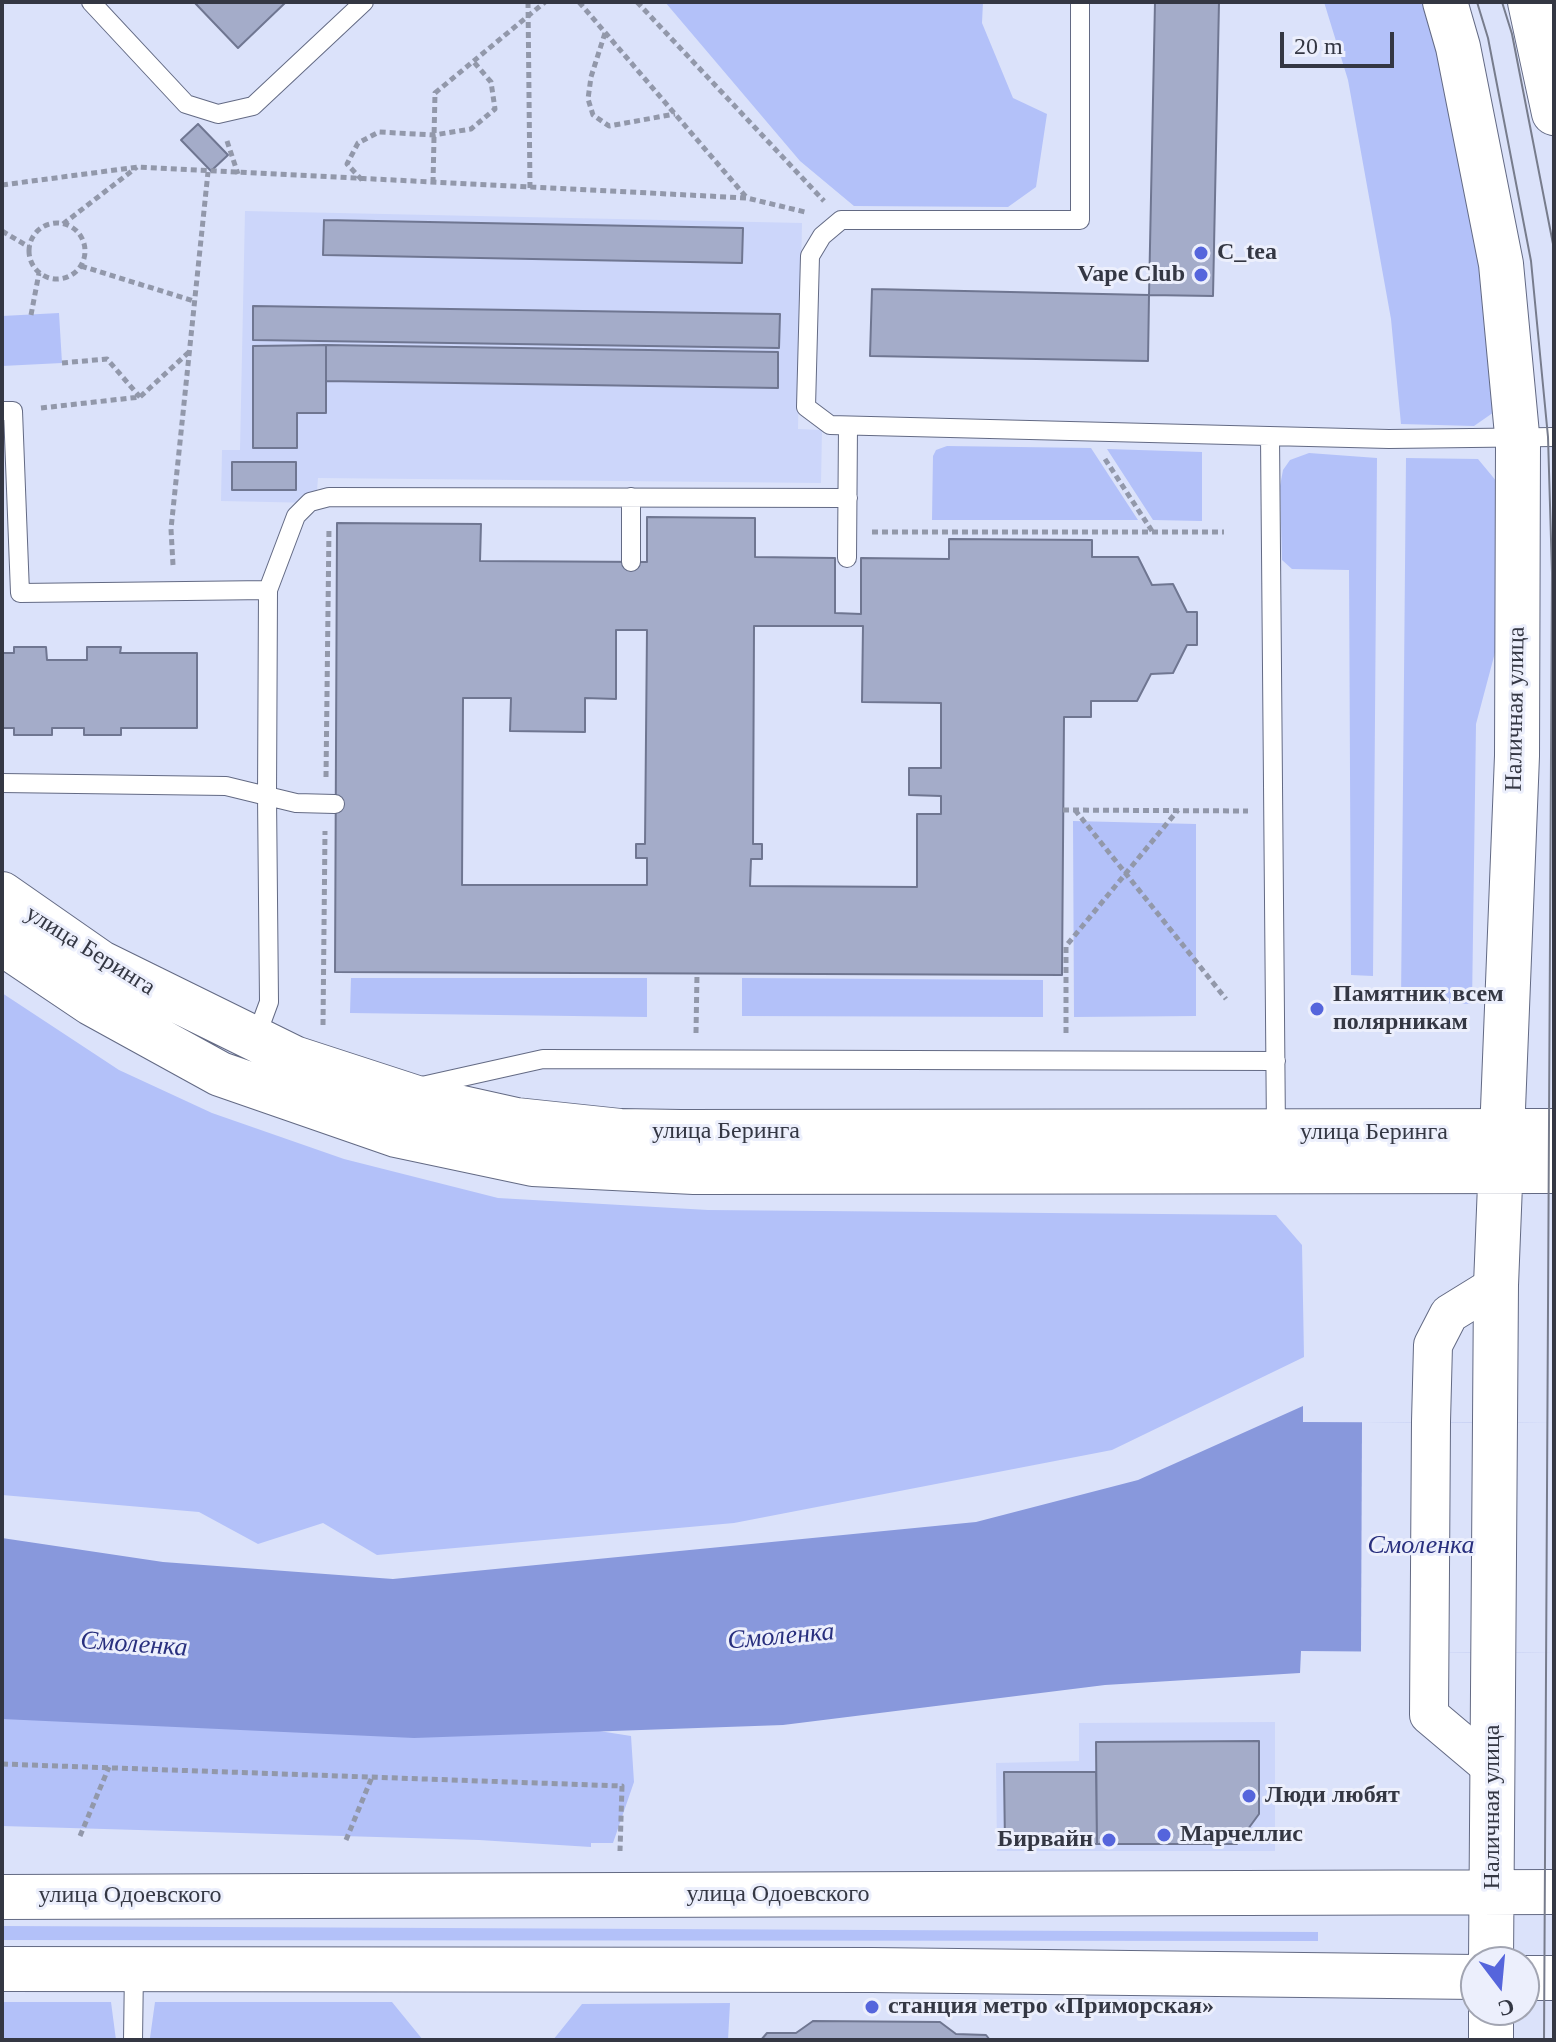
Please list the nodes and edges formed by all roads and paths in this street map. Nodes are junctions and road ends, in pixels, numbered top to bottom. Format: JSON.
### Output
{"nodes":[{"id":1,"x":91,"y":2,"type":"edge"},
{"id":2,"x":364,"y":2,"type":"edge"},
{"id":3,"x":528,"y":2,"type":"edge"},
{"id":4,"x":545,"y":2,"type":"edge"},
{"id":5,"x":579,"y":2,"type":"edge"},
{"id":6,"x":637,"y":2,"type":"edge"},
{"id":7,"x":1080,"y":2,"type":"edge"},
{"id":8,"x":1445,"y":2,"type":"edge"},
{"id":9,"x":1530,"y":2,"type":"edge"},
{"id":10,"x":528,"y":16,"type":"junction"},
{"id":11,"x":605,"y":32,"type":"junction"},
{"id":12,"x":473,"y":61,"type":"junction"},
{"id":13,"x":1554,"y":113,"type":"edge"},
{"id":14,"x":675,"y":114,"type":"junction"},
{"id":15,"x":434,"y":135,"type":"junction"},
{"id":16,"x":138,"y":167,"type":"junction"},
{"id":17,"x":208,"y":172,"type":"junction"},
{"id":18,"x":363,"y":180,"type":"junction"},
{"id":19,"x":433,"y":183,"type":"junction"},
{"id":20,"x":2,"y":185,"type":"edge"},
{"id":21,"x":530,"y":188,"type":"junction"},
{"id":22,"x":747,"y":198,"type":"junction"},
{"id":23,"x":841,"y":220,"type":"junction"},
{"id":24,"x":63,"y":224,"type":"junction"},
{"id":25,"x":2,"y":231,"type":"edge"},
{"id":26,"x":29,"y":247,"type":"junction"},
{"id":27,"x":81,"y":266,"type":"junction"},
{"id":28,"x":39,"y":273,"type":"junction"},
{"id":29,"x":194,"y":301,"type":"junction"},
{"id":30,"x":31,"y":315,"type":"dead end"},
{"id":31,"x":189,"y":351,"type":"junction"},
{"id":32,"x":62,"y":363,"type":"dead end"},
{"id":33,"x":140,"y":397,"type":"junction"},
{"id":34,"x":7,"y":411,"type":"edge"},
{"id":35,"x":848,"y":426,"type":"junction"},
{"id":36,"x":1099,"y":432,"type":"junction"},
{"id":37,"x":1270,"y":436,"type":"junction"},
{"id":38,"x":1536,"y":437,"type":"edge"},
{"id":39,"x":329,"y":497,"type":"junction"},
{"id":40,"x":631,"y":497,"type":"junction"},
{"id":41,"x":848,"y":498,"type":"junction"},
{"id":42,"x":847,"y":532,"type":"junction"},
{"id":43,"x":1152,"y":532,"type":"junction"},
{"id":44,"x":1224,"y":532,"type":"dead end"},
{"id":45,"x":847,"y":558,"type":"dead end"},
{"id":46,"x":631,"y":562,"type":"dead end"},
{"id":47,"x":268,"y":590,"type":"junction"},
{"id":48,"x":174,"y":592,"type":"junction"},
{"id":49,"x":11,"y":593,"type":"edge"},
{"id":50,"x":2,"y":783,"type":"edge"},
{"id":51,"x":267,"y":796,"type":"junction"},
{"id":52,"x":330,"y":804,"type":"junction"},
{"id":53,"x":1063,"y":810,"type":"dead end"},
{"id":54,"x":1075,"y":810,"type":"junction"},
{"id":55,"x":1178,"y":810,"type":"junction"},
{"id":56,"x":1273,"y":811,"type":"junction"},
{"id":57,"x":1125,"y":874,"type":"junction"},
{"id":58,"x":2,"y":894,"type":"edge"},
{"id":59,"x":2,"y":943,"type":"edge"},
{"id":60,"x":697,"y":974,"type":"dead end"},
{"id":61,"x":1226,"y":999,"type":"dead end"},
{"id":62,"x":323,"y":1026,"type":"dead end"},
{"id":63,"x":696,"y":1033,"type":"dead end"},
{"id":64,"x":1066,"y":1037,"type":"dead end"},
{"id":65,"x":255,"y":1040,"type":"junction"},
{"id":66,"x":1276,"y":1061,"type":"junction"},
{"id":67,"x":397,"y":1091,"type":"junction"},
{"id":68,"x":1554,"y":1131,"type":"edge"},
{"id":69,"x":1276,"y":1133,"type":"junction"},
{"id":70,"x":1503,"y":1151,"type":"junction"},
{"id":71,"x":1554,"y":1171,"type":"edge"},
{"id":72,"x":1496,"y":1285,"type":"junction"},
{"id":73,"x":2,"y":1764,"type":"edge"},
{"id":74,"x":109,"y":1767,"type":"junction"},
{"id":75,"x":1493,"y":1769,"type":"junction"},
{"id":76,"x":372,"y":1777,"type":"junction"},
{"id":77,"x":80,"y":1836,"type":"dead end"},
{"id":78,"x":346,"y":1840,"type":"dead end"},
{"id":79,"x":620,"y":1851,"type":"dead end"},
{"id":80,"x":1492,"y":1892,"type":"junction"},
{"id":81,"x":1554,"y":1892,"type":"edge"},
{"id":82,"x":2,"y":1897,"type":"edge"},
{"id":83,"x":1491,"y":1946,"type":"edge"},
{"id":84,"x":2,"y":1969,"type":"edge"},
{"id":85,"x":134,"y":1969,"type":"junction"},
{"id":86,"x":1460,"y":1977,"type":"edge"},
{"id":87,"x":133,"y":2040,"type":"edge"}],
"edges":[{"from":1,"to":2,"type":"lane"},
{"from":3,"to":10,"type":"path"},
{"from":4,"to":10,"type":"path"},
{"from":5,"to":11,"type":"path"},
{"from":6,"to":23,"type":"path"},
{"from":7,"to":23,"type":"lane"},
{"from":8,"to":38,"type":"street","name":"Наличная улица"},
{"from":9,"to":13,"type":"street"},
{"from":10,"to":12,"type":"path"},
{"from":10,"to":21,"type":"path"},
{"from":11,"to":14,"type":"path"},
{"from":11,"to":14,"type":"path"},
{"from":12,"to":15,"type":"path"},
{"from":12,"to":15,"type":"path"},
{"from":14,"to":22,"type":"path"},
{"from":15,"to":18,"type":"path"},
{"from":15,"to":19,"type":"path"},
{"from":16,"to":17,"type":"path"},
{"from":16,"to":20,"type":"path"},
{"from":16,"to":24,"type":"path"},
{"from":17,"to":18,"type":"path"},
{"from":17,"to":29,"type":"path"},
{"from":18,"to":19,"type":"path"},
{"from":19,"to":21,"type":"path"},
{"from":21,"to":22,"type":"path"},
{"from":22,"to":23,"type":"path"},
{"from":23,"to":35,"type":"lane"},
{"from":24,"to":26,"type":"path"},
{"from":24,"to":27,"type":"path"},
{"from":25,"to":26,"type":"path"},
{"from":26,"to":28,"type":"path"},
{"from":27,"to":28,"type":"path"},
{"from":27,"to":29,"type":"path"},
{"from":28,"to":30,"type":"path"},
{"from":29,"to":31,"type":"path"},
{"from":31,"to":33,"type":"path"},
{"from":31,"to":48,"type":"path"},
{"from":32,"to":33,"type":"path"},
{"from":33,"to":34,"type":"path"},
{"from":34,"to":49,"type":"lane"},
{"from":35,"to":36,"type":"lane"},
{"from":35,"to":41,"type":"lane"},
{"from":36,"to":37,"type":"lane"},
{"from":36,"to":43,"type":"path"},
{"from":37,"to":38,"type":"lane"},
{"from":37,"to":56,"type":"lane"},
{"from":38,"to":70,"type":"street","name":"Наличная улица"},
{"from":39,"to":40,"type":"lane"},
{"from":39,"to":47,"type":"lane"},
{"from":39,"to":52,"type":"path"},
{"from":40,"to":41,"type":"lane"},
{"from":40,"to":46,"type":"lane"},
{"from":41,"to":42,"type":"lane"},
{"from":42,"to":43,"type":"path"},
{"from":42,"to":45,"type":"lane"},
{"from":43,"to":44,"type":"path"},
{"from":47,"to":48,"type":"lane"},
{"from":47,"to":51,"type":"lane"},
{"from":48,"to":49,"type":"lane"},
{"from":50,"to":51,"type":"lane"},
{"from":51,"to":52,"type":"lane"},
{"from":51,"to":65,"type":"lane"},
{"from":52,"to":62,"type":"path"},
{"from":53,"to":54,"type":"path"},
{"from":54,"to":55,"type":"path"},
{"from":54,"to":57,"type":"path"},
{"from":55,"to":56,"type":"path"},
{"from":55,"to":57,"type":"path"},
{"from":56,"to":66,"type":"lane"},
{"from":57,"to":61,"type":"path"},
{"from":57,"to":64,"type":"path"},
{"from":58,"to":65,"type":"street","name":"улица Беринга"},
{"from":59,"to":70,"type":"street","name":"улица Беринга"},
{"from":60,"to":63,"type":"path"},
{"from":65,"to":67,"type":"street","name":"улица Беринга"},
{"from":66,"to":67,"type":"lane"},
{"from":66,"to":69,"type":"lane"},
{"from":67,"to":69,"type":"street","name":"улица Беринга"},
{"from":68,"to":70,"type":"street"},
{"from":69,"to":70,"type":"street","name":"улица Беринга"},
{"from":70,"to":71,"type":"street"},
{"from":70,"to":72,"type":"street","name":"Наличная улица"},
{"from":72,"to":75,"type":"street","name":"Наличная улица"},
{"from":72,"to":75,"type":"street"},
{"from":73,"to":74,"type":"path"},
{"from":74,"to":76,"type":"path"},
{"from":74,"to":77,"type":"path"},
{"from":75,"to":80,"type":"street","name":"Наличная улица"},
{"from":76,"to":78,"type":"path"},
{"from":76,"to":79,"type":"path"},
{"from":80,"to":81,"type":"street","name":"улица Одоевского"},
{"from":80,"to":82,"type":"street","name":"улица Одоевского"},
{"from":80,"to":83,"type":"street","name":"Наличная улица"},
{"from":84,"to":85,"type":"street"},
{"from":85,"to":86,"type":"street"},
{"from":85,"to":87,"type":"lane"}]}
